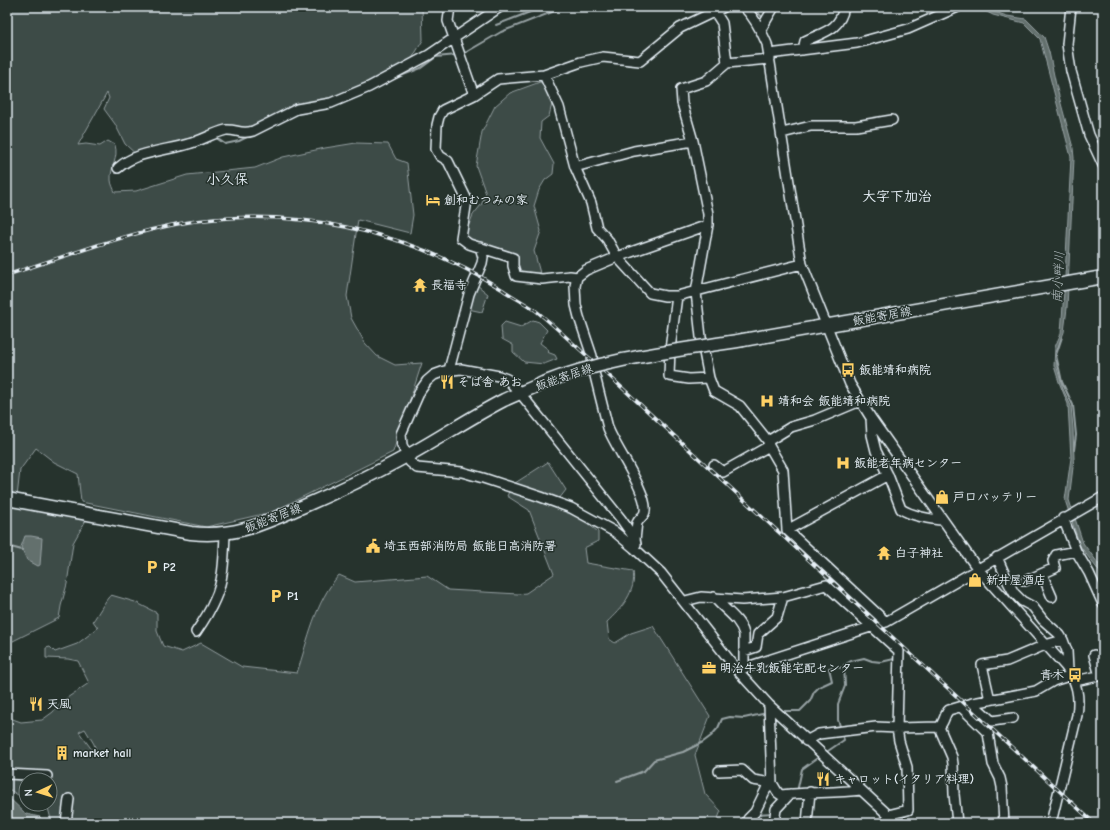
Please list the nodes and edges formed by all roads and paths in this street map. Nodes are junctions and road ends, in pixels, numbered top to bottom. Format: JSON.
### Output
{"nodes":[{"id":1,"x":450,"y":7,"type":"edge"},
{"id":2,"x":500,"y":7,"type":"edge"},
{"id":3,"x":724,"y":7,"type":"edge"},
{"id":4,"x":744,"y":7,"type":"edge"},
{"id":5,"x":774,"y":7,"type":"edge"},
{"id":6,"x":844,"y":7,"type":"edge"},
{"id":7,"x":958,"y":7,"type":"edge"},
{"id":8,"x":1071,"y":7,"type":"edge"},
{"id":9,"x":714,"y":12,"type":"junction"},
{"id":10,"x":761,"y":29,"type":"junction"},
{"id":11,"x":454,"y":39,"type":"junction"},
{"id":12,"x":803,"y":50,"type":"junction"},
{"id":13,"x":769,"y":57,"type":"junction"},
{"id":14,"x":727,"y":63,"type":"junction"},
{"id":15,"x":544,"y":75,"type":"junction"},
{"id":16,"x":474,"y":96,"type":"junction"},
{"id":17,"x":892,"y":120,"type":"dead end"},
{"id":18,"x":782,"y":133,"type":"junction"},
{"id":19,"x":693,"y":140,"type":"junction"},
{"id":20,"x":1102,"y":160,"type":"edge"},
{"id":21,"x":118,"y":168,"type":"dead end"},
{"id":22,"x":575,"y":168,"type":"junction"},
{"id":23,"x":708,"y":225,"type":"junction"},
{"id":24,"x":480,"y":247,"type":"junction"},
{"id":25,"x":617,"y":257,"type":"junction"},
{"id":26,"x":802,"y":264,"type":"junction"},
{"id":27,"x":577,"y":277,"type":"junction"},
{"id":28,"x":1103,"y":277,"type":"edge"},
{"id":29,"x":696,"y":292,"type":"junction"},
{"id":30,"x":677,"y":296,"type":"junction"},
{"id":31,"x":826,"y":325,"type":"junction"},
{"id":32,"x":449,"y":370,"type":"junction"},
{"id":33,"x":709,"y":378,"type":"junction"},
{"id":34,"x":520,"y":393,"type":"junction"},
{"id":35,"x":860,"y":401,"type":"junction"},
{"id":36,"x":871,"y":418,"type":"junction"},
{"id":37,"x":769,"y":444,"type":"junction"},
{"id":38,"x":407,"y":456,"type":"junction"},
{"id":39,"x":714,"y":465,"type":"dead end"},
{"id":40,"x":888,"y":475,"type":"junction"},
{"id":41,"x":1103,"y":496,"type":"edge"},
{"id":42,"x":7,"y":499,"type":"edge"},
{"id":43,"x":1065,"y":518,"type":"junction"},
{"id":44,"x":942,"y":520,"type":"junction"},
{"id":45,"x":787,"y":530,"type":"junction"},
{"id":46,"x":224,"y":534,"type":"junction"},
{"id":47,"x":634,"y":543,"type":"junction"},
{"id":48,"x":1076,"y":551,"type":"junction"},
{"id":49,"x":997,"y":557,"type":"junction"},
{"id":50,"x":977,"y":568,"type":"junction"},
{"id":51,"x":1042,"y":574,"type":"junction"},
{"id":52,"x":1025,"y":581,"type":"dead end"},
{"id":53,"x":714,"y":597,"type":"junction"},
{"id":54,"x":783,"y":597,"type":"junction"},
{"id":55,"x":1052,"y":597,"type":"dead end"},
{"id":56,"x":685,"y":601,"type":"junction"},
{"id":57,"x":1103,"y":604,"type":"edge"},
{"id":58,"x":886,"y":622,"type":"junction"},
{"id":59,"x":873,"y":627,"type":"junction"},
{"id":60,"x":196,"y":632,"type":"dead end"},
{"id":61,"x":1063,"y":640,"type":"junction"},
{"id":62,"x":1045,"y":645,"type":"junction"},
{"id":63,"x":744,"y":650,"type":"junction"},
{"id":64,"x":1094,"y":655,"type":"dead end"},
{"id":65,"x":741,"y":669,"type":"junction"},
{"id":66,"x":1101,"y":675,"type":"edge"},
{"id":67,"x":1072,"y":676,"type":"junction"},
{"id":68,"x":990,"y":700,"type":"junction"},
{"id":69,"x":972,"y":703,"type":"junction"},
{"id":70,"x":768,"y":705,"type":"junction"},
{"id":71,"x":961,"y":707,"type":"junction"},
{"id":72,"x":1013,"y":718,"type":"dead end"},
{"id":73,"x":939,"y":727,"type":"junction"},
{"id":74,"x":897,"y":728,"type":"junction"},
{"id":75,"x":806,"y":741,"type":"junction"},
{"id":76,"x":720,"y":771,"type":"dead end"},
{"id":77,"x":7,"y":774,"type":"edge"},
{"id":78,"x":18,"y":775,"type":"edge"},
{"id":79,"x":770,"y":783,"type":"junction"},
{"id":80,"x":861,"y":790,"type":"junction"},
{"id":81,"x":810,"y":792,"type":"junction"},
{"id":82,"x":790,"y":794,"type":"junction"},
{"id":83,"x":69,"y":799,"type":"dead end"},
{"id":84,"x":888,"y":815,"type":"junction"},
{"id":85,"x":66,"y":823,"type":"edge"},
{"id":86,"x":748,"y":823,"type":"edge"},
{"id":87,"x":774,"y":823,"type":"edge"},
{"id":88,"x":807,"y":823,"type":"edge"},
{"id":89,"x":897,"y":823,"type":"edge"},
{"id":90,"x":957,"y":823,"type":"edge"},
{"id":91,"x":1004,"y":823,"type":"edge"},
{"id":92,"x":1051,"y":823,"type":"edge"}],
"edges":[{"from":1,"to":11,"type":"street"},
{"from":2,"to":11,"type":"street"},
{"from":3,"to":9,"type":"street"},
{"from":4,"to":10,"type":"street"},
{"from":5,"to":10,"type":"street"},
{"from":6,"to":12,"type":"street"},
{"from":7,"to":12,"type":"street"},
{"from":8,"to":20,"type":"street"},
{"from":9,"to":14,"type":"street"},
{"from":9,"to":15,"type":"street"},
{"from":10,"to":13,"type":"street"},
{"from":11,"to":16,"type":"street"},
{"from":11,"to":21,"type":"street"},
{"from":12,"to":13,"type":"street"},
{"from":13,"to":14,"type":"street"},
{"from":13,"to":18,"type":"street"},
{"from":14,"to":19,"type":"street"},
{"from":15,"to":16,"type":"street"},
{"from":15,"to":22,"type":"street"},
{"from":16,"to":24,"type":"street"},
{"from":17,"to":18,"type":"street"},
{"from":18,"to":26,"type":"street"},
{"from":19,"to":22,"type":"street"},
{"from":19,"to":23,"type":"street"},
{"from":22,"to":25,"type":"street"},
{"from":23,"to":25,"type":"street"},
{"from":23,"to":29,"type":"street"},
{"from":24,"to":27,"type":"street"},
{"from":24,"to":32,"type":"street"},
{"from":25,"to":27,"type":"street"},
{"from":25,"to":30,"type":"street"},
{"from":26,"to":29,"type":"street"},
{"from":26,"to":31,"type":"street"},
{"from":27,"to":47,"type":"street"},
{"from":28,"to":31,"type":"main road","name":"飯能寄居線"},
{"from":29,"to":30,"type":"street"},
{"from":29,"to":33,"type":"street"},
{"from":30,"to":33,"type":"street"},
{"from":31,"to":34,"type":"main road","name":"飯能寄居線","bridge":true},
{"from":31,"to":35,"type":"street"},
{"from":32,"to":34,"type":"street"},
{"from":32,"to":38,"type":"street"},
{"from":33,"to":37,"type":"street"},
{"from":34,"to":38,"type":"main road","name":"飯能寄居線"},
{"from":34,"to":47,"type":"street"},
{"from":35,"to":36,"type":"street"},
{"from":35,"to":37,"type":"street"},
{"from":36,"to":40,"type":"street"},
{"from":36,"to":44,"type":"street"},
{"from":37,"to":39,"type":"street"},
{"from":37,"to":45,"type":"street"},
{"from":38,"to":46,"type":"main road","name":"飯能寄居線"},
{"from":38,"to":47,"type":"street"},
{"from":40,"to":44,"type":"street"},
{"from":40,"to":45,"type":"street"},
{"from":41,"to":43,"type":"street"},
{"from":42,"to":46,"type":"main road","name":"飯能寄居線"},
{"from":43,"to":48,"type":"street"},
{"from":43,"to":49,"type":"street"},
{"from":44,"to":50,"type":"street"},
{"from":45,"to":58,"type":"street"},
{"from":46,"to":60,"type":"street"},
{"from":47,"to":56,"type":"street"},
{"from":48,"to":51,"type":"street"},
{"from":48,"to":57,"type":"street"},
{"from":49,"to":50,"type":"street"},
{"from":49,"to":61,"type":"street"},
{"from":50,"to":58,"type":"street"},
{"from":50,"to":62,"type":"street"},
{"from":51,"to":52,"type":"street"},
{"from":51,"to":55,"type":"street"},
{"from":53,"to":54,"type":"street"},
{"from":53,"to":56,"type":"street"},
{"from":53,"to":63,"type":"street"},
{"from":54,"to":59,"type":"street"},
{"from":54,"to":63,"type":"street"},
{"from":56,"to":65,"type":"street"},
{"from":58,"to":59,"type":"street"},
{"from":59,"to":65,"type":"street"},
{"from":59,"to":74,"type":"street"},
{"from":61,"to":62,"type":"street"},
{"from":61,"to":67,"type":"street"},
{"from":62,"to":67,"type":"street"},
{"from":62,"to":68,"type":"street"},
{"from":63,"to":65,"type":"street"},
{"from":64,"to":66,"type":"street"},
{"from":65,"to":70,"type":"street"},
{"from":66,"to":67,"type":"street"},
{"from":67,"to":68,"type":"street"},
{"from":67,"to":92,"type":"street"},
{"from":68,"to":69,"type":"street"},
{"from":69,"to":71,"type":"street"},
{"from":69,"to":72,"type":"street"},
{"from":70,"to":75,"type":"street"},
{"from":70,"to":79,"type":"street"},
{"from":71,"to":73,"type":"street"},
{"from":71,"to":91,"type":"street"},
{"from":73,"to":74,"type":"street"},
{"from":73,"to":90,"type":"street"},
{"from":74,"to":75,"type":"street"},
{"from":74,"to":84,"type":"street"},
{"from":75,"to":80,"type":"street"},
{"from":76,"to":79,"type":"street"},
{"from":77,"to":78,"type":"street"},
{"from":79,"to":82,"type":"street"},
{"from":79,"to":86,"type":"street"},
{"from":80,"to":81,"type":"street"},
{"from":80,"to":84,"type":"street"},
{"from":81,"to":82,"type":"street"},
{"from":81,"to":88,"type":"street"},
{"from":82,"to":87,"type":"street"},
{"from":83,"to":85,"type":"street"},
{"from":84,"to":89,"type":"street"}]}
